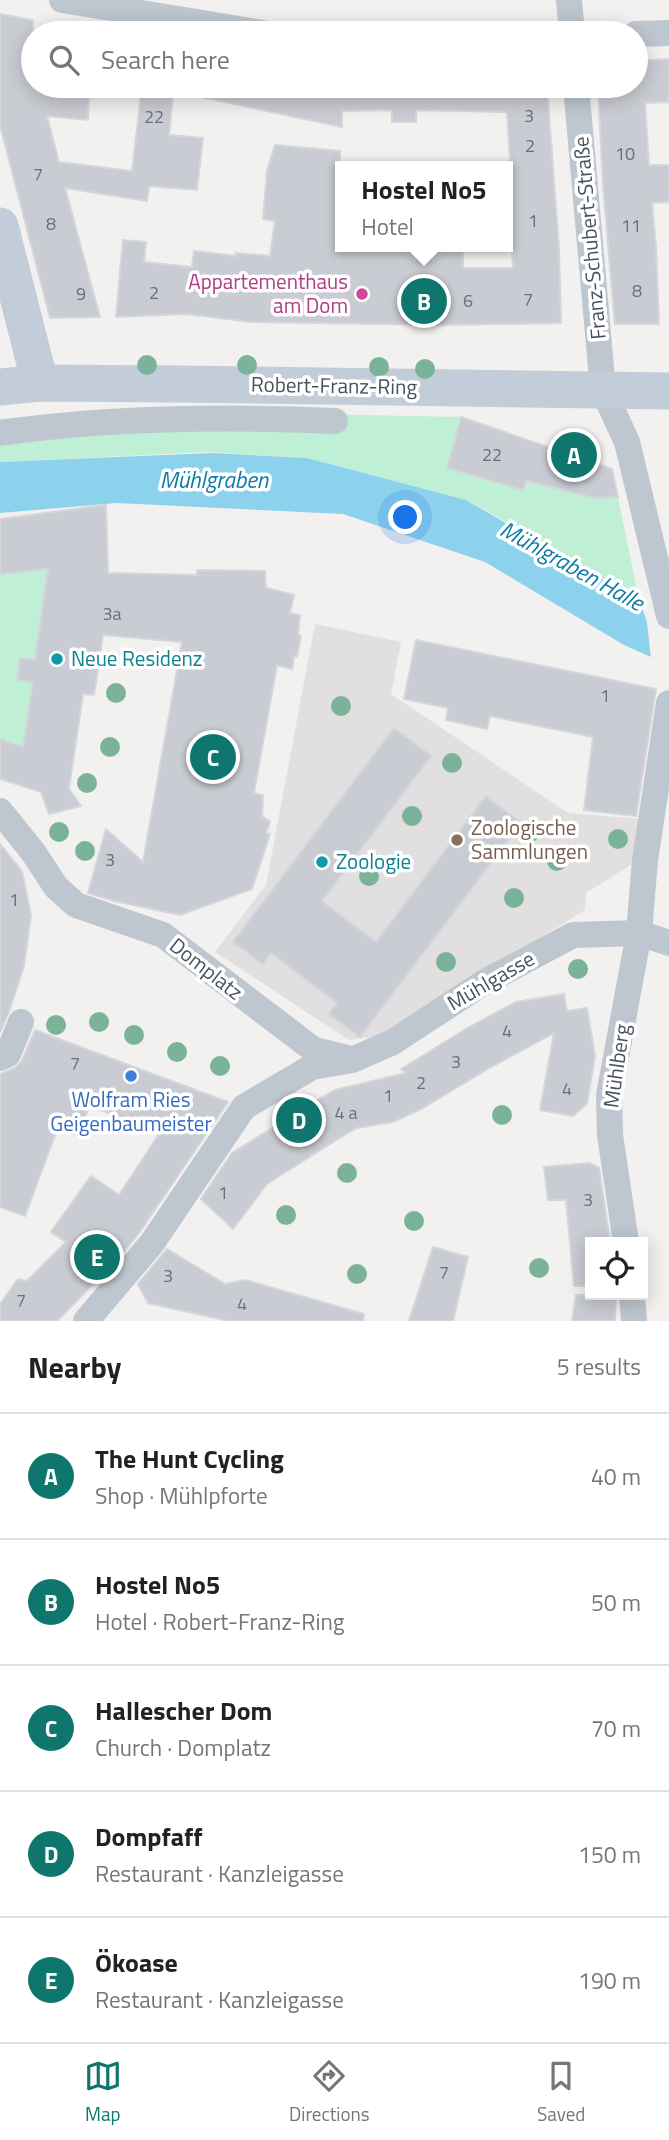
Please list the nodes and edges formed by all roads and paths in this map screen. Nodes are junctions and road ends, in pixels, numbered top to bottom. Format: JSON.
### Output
{"nodes":[{"id":1,"x":62,"y":0,"type":"edge"},
{"id":2,"x":569,"y":0,"type":"edge"},
{"id":3,"x":190,"y":21,"type":"edge"},
{"id":4,"x":571,"y":21,"type":"edge"},
{"id":5,"x":669,"y":33,"type":"edge"},
{"id":6,"x":648,"y":34,"type":"edge"},
{"id":7,"x":577,"y":98,"type":"edge"},
{"id":8,"x":0,"y":226,"type":"edge"},
{"id":9,"x":40,"y":383,"type":"junction"},
{"id":10,"x":0,"y":387,"type":"edge"},
{"id":11,"x":603,"y":390,"type":"junction"},
{"id":12,"x":669,"y":391,"type":"edge"},
{"id":13,"x":335,"y":421,"type":"dead end"},
{"id":14,"x":0,"y":433,"type":"edge"},
{"id":15,"x":669,"y":616,"type":"edge"},
{"id":16,"x":669,"y":703,"type":"edge"},
{"id":17,"x":0,"y":811,"type":"edge"},
{"id":18,"x":639,"y":933,"type":"junction"},
{"id":19,"x":669,"y":943,"type":"edge"},
{"id":20,"x":21,"y":1022,"type":"dead end"},
{"id":21,"x":4,"y":1056,"type":"edge"},
{"id":22,"x":352,"y":1060,"type":"junction"},
{"id":23,"x":625,"y":1237,"type":"edge"},
{"id":24,"x":632,"y":1300,"type":"edge"},
{"id":25,"x":86,"y":1321,"type":"edge"},
{"id":26,"x":634,"y":1321,"type":"edge"}],
"edges":[{"from":1,"to":3,"type":"street"},
{"from":2,"to":4,"type":"street"},
{"from":5,"to":6,"type":"street"},
{"from":7,"to":11,"type":"street","name":"Franz-Schubert-Straße"},
{"from":8,"to":9,"type":"street"},
{"from":9,"to":10,"type":"street","name":"Robert-Franz-Ring"},
{"from":9,"to":11,"type":"street","name":"Robert-Franz-Ring"},
{"from":11,"to":12,"type":"street","name":"Robert-Franz-Ring"},
{"from":11,"to":15,"type":"street","name":"Franz-Schubert-Straße"},
{"from":13,"to":14,"type":"street"},
{"from":16,"to":18,"type":"street","name":"Mühlberg"},
{"from":17,"to":22,"type":"street","name":"Domplatz"},
{"from":18,"to":19,"type":"street","name":"Mühlgasse"},
{"from":18,"to":22,"type":"street","name":"Mühlgasse"},
{"from":18,"to":23,"type":"street","name":"Mühlberg"},
{"from":20,"to":21,"type":"street"},
{"from":22,"to":25,"type":"street","name":"Mühlgasse"},
{"from":24,"to":26,"type":"street"}]}
